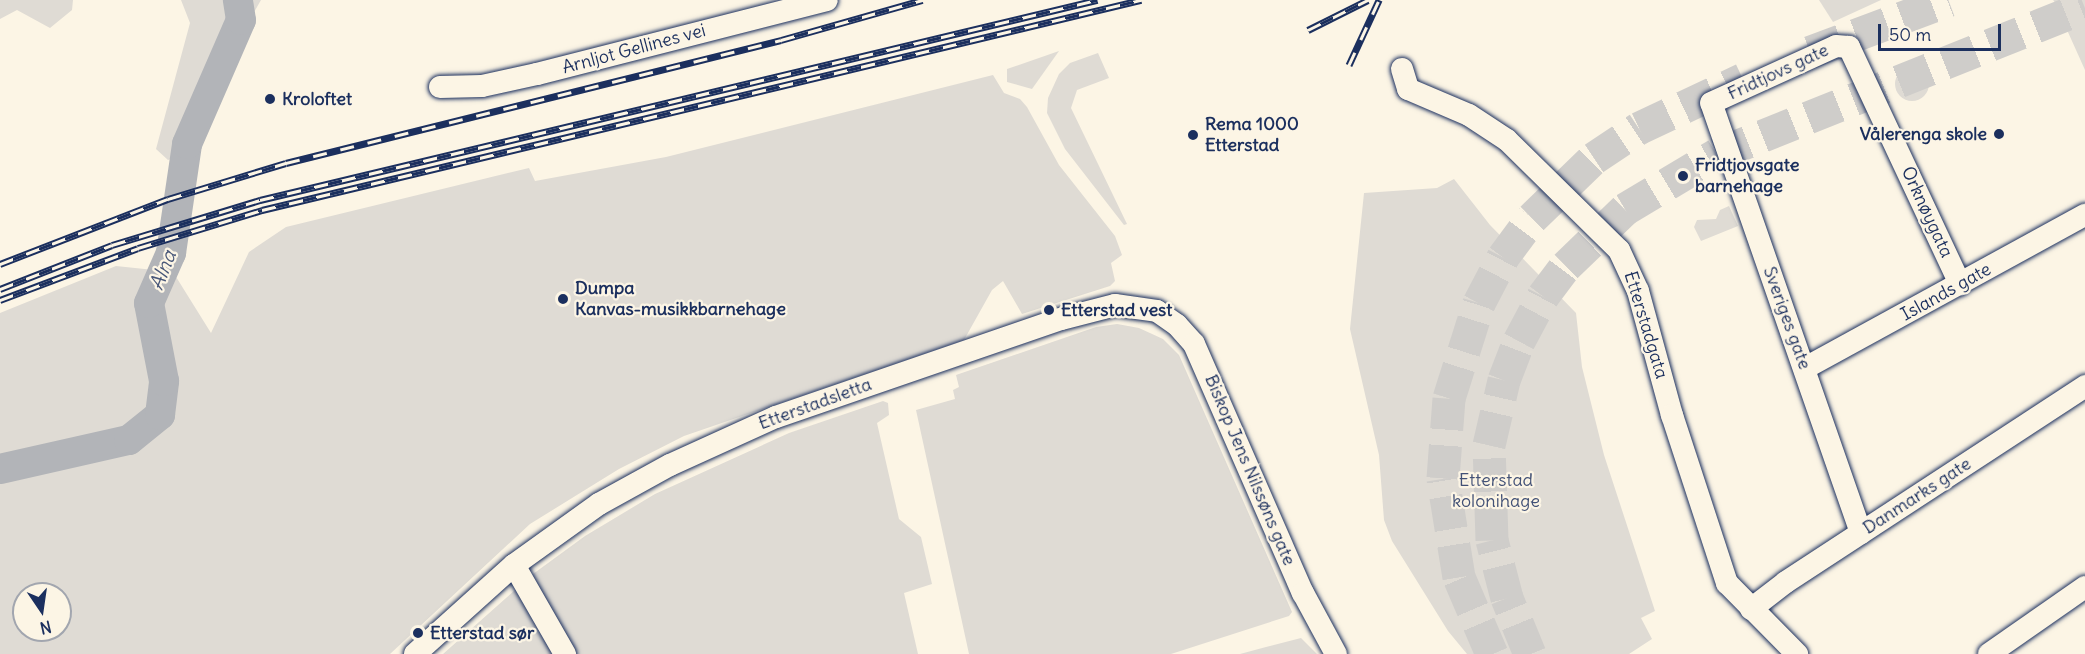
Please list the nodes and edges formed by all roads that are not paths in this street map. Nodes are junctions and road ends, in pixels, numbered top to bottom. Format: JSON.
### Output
{"nodes":[{"id":1,"x":827,"y":0,"type":"edge"},
{"id":2,"x":1846,"y":45,"type":"joint"},
{"id":3,"x":1402,"y":69,"type":"dead end"},
{"id":4,"x":440,"y":87,"type":"dead end"},
{"id":5,"x":1711,"y":103,"type":"joint"},
{"id":6,"x":2085,"y":214,"type":"edge"},
{"id":7,"x":1960,"y":284,"type":"junction"},
{"id":8,"x":1142,"y":306,"type":"joint"},
{"id":9,"x":1805,"y":368,"type":"junction"},
{"id":10,"x":2085,"y":386,"type":"edge"},
{"id":11,"x":1861,"y":533,"type":"junction"},
{"id":12,"x":514,"y":565,"type":"junction"},
{"id":13,"x":2085,"y":587,"type":"edge"},
{"id":14,"x":1751,"y":609,"type":"junction"},
{"id":15,"x":418,"y":653,"type":"edge"},
{"id":16,"x":565,"y":654,"type":"edge"},
{"id":17,"x":1336,"y":654,"type":"edge"},
{"id":18,"x":1797,"y":654,"type":"edge"},
{"id":19,"x":1989,"y":654,"type":"edge"}],
"edges":[{"from":1,"to":4,"type":"street","name":"Arnljot Gellines vei"},
{"from":2,"to":5,"type":"street","name":"Fridtjovs gate"},
{"from":2,"to":7,"type":"street","name":"Orknøygata"},
{"from":3,"to":14,"type":"street","name":"Etterstadgata"},
{"from":5,"to":9,"type":"street","name":"Sveriges gate"},
{"from":6,"to":7,"type":"street","name":"Islands gate"},
{"from":7,"to":9,"type":"street","name":"Islands gate"},
{"from":8,"to":12,"type":"street","name":"Etterstadsletta"},
{"from":8,"to":17,"type":"street","name":"Biskop Jens Nilssøns gate"},
{"from":9,"to":11,"type":"street","name":"Sveriges gate"},
{"from":10,"to":11,"type":"street","name":"Danmarks gate"},
{"from":11,"to":14,"type":"street","name":"Danmarks gate"},
{"from":12,"to":15,"type":"street","name":"Etterstadsletta"},
{"from":12,"to":16,"type":"street"},
{"from":13,"to":19,"type":"street"},
{"from":14,"to":18,"type":"street","name":"Etterstadgata"}]}
